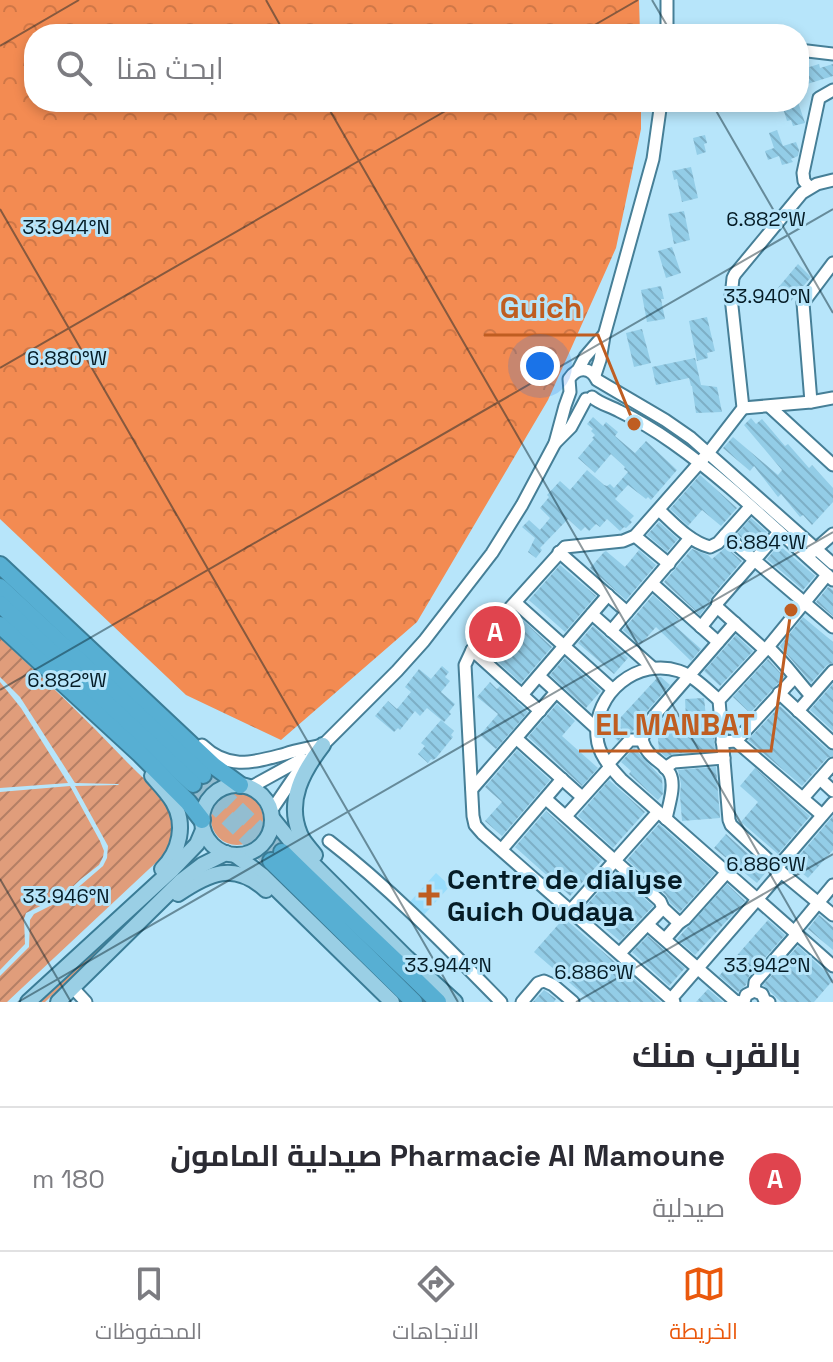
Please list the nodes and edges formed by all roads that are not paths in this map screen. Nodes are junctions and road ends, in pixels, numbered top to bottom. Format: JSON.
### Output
{"nodes":[{"id":1,"x":669,"y":2,"type":"edge"},
{"id":2,"x":668,"y":24,"type":"edge"},
{"id":3,"x":809,"y":51,"type":"edge"},
{"id":4,"x":833,"y":54,"type":"edge"},
{"id":5,"x":833,"y":90,"type":"edge"},
{"id":6,"x":660,"y":112,"type":"edge"},
{"id":7,"x":833,"y":180,"type":"edge"},
{"id":8,"x":809,"y":187,"type":"junction"},
{"id":9,"x":833,"y":263,"type":"edge"},
{"id":10,"x":604,"y":336,"type":"junction"},
{"id":11,"x":600,"y":360,"type":"junction"},
{"id":12,"x":578,"y":370,"type":"junction"},
{"id":13,"x":596,"y":378,"type":"junction"},
{"id":14,"x":612,"y":389,"type":"junction"},
{"id":15,"x":570,"y":392,"type":"junction"},
{"id":16,"x":589,"y":398,"type":"junction"},
{"id":17,"x":833,"y":398,"type":"edge"},
{"id":18,"x":811,"y":402,"type":"junction"},
{"id":19,"x":770,"y":407,"type":"junction"},
{"id":20,"x":743,"y":408,"type":"junction"},
{"id":21,"x":555,"y":443,"type":"junction"},
{"id":22,"x":709,"y":452,"type":"junction"},
{"id":23,"x":699,"y":463,"type":"junction"},
{"id":24,"x":833,"y":465,"type":"edge"},
{"id":25,"x":750,"y":507,"type":"junction"},
{"id":26,"x":659,"y":510,"type":"junction"},
{"id":27,"x":779,"y":532,"type":"junction"},
{"id":28,"x":833,"y":534,"type":"edge"},
{"id":29,"x":725,"y":535,"type":"junction"},
{"id":30,"x":635,"y":536,"type":"junction"},
{"id":31,"x":690,"y":538,"type":"junction"},
{"id":32,"x":559,"y":552,"type":"junction"},
{"id":33,"x":811,"y":553,"type":"junction"},
{"id":34,"x":754,"y":561,"type":"junction"},
{"id":35,"x":669,"y":564,"type":"junction"},
{"id":36,"x":0,"y":565,"type":"edge"},
{"id":37,"x":831,"y":573,"type":"edge"},
{"id":38,"x":653,"y":584,"type":"junction"},
{"id":39,"x":0,"y":587,"type":"edge"},
{"id":40,"x":608,"y":595,"type":"junction"},
{"id":41,"x":516,"y":603,"type":"junction"},
{"id":42,"x":805,"y":603,"type":"junction"},
{"id":43,"x":0,"y":604,"type":"edge"},
{"id":44,"x":717,"y":607,"type":"junction"},
{"id":45,"x":627,"y":612,"type":"junction"},
{"id":46,"x":592,"y":614,"type":"junction"},
{"id":47,"x":735,"y":623,"type":"junction"},
{"id":48,"x":0,"y":625,"type":"edge"},
{"id":49,"x":701,"y":627,"type":"junction"},
{"id":50,"x":833,"y":627,"type":"edge"},
{"id":51,"x":611,"y":631,"type":"junction"},
{"id":52,"x":718,"y":642,"type":"junction"},
{"id":53,"x":565,"y":646,"type":"junction"},
{"id":54,"x":766,"y":648,"type":"junction"},
{"id":55,"x":472,"y":650,"type":"junction"},
{"id":56,"x":653,"y":668,"type":"junction"},
{"id":57,"x":833,"y":671,"type":"edge"},
{"id":58,"x":539,"y":676,"type":"junction"},
{"id":59,"x":690,"y":676,"type":"junction"},
{"id":60,"x":794,"y":678,"type":"junction"},
{"id":61,"x":612,"y":689,"type":"junction"},
{"id":62,"x":556,"y":692,"type":"junction"},
{"id":63,"x":779,"y":693,"type":"junction"},
{"id":64,"x":522,"y":695,"type":"junction"},
{"id":65,"x":811,"y":696,"type":"junction"},
{"id":66,"x":719,"y":700,"type":"junction"},
{"id":67,"x":540,"y":711,"type":"junction"},
{"id":68,"x":798,"y":711,"type":"junction"},
{"id":69,"x":174,"y":727,"type":"junction"},
{"id":70,"x":597,"y":729,"type":"junction"},
{"id":71,"x":517,"y":739,"type":"junction"},
{"id":72,"x":642,"y":740,"type":"junction"},
{"id":73,"x":736,"y":741,"type":"junction"},
{"id":74,"x":722,"y":742,"type":"junction"},
{"id":75,"x":833,"y":743,"type":"edge"},
{"id":76,"x":323,"y":745,"type":"junction"},
{"id":77,"x":140,"y":754,"type":"junction"},
{"id":78,"x":724,"y":758,"type":"junction"},
{"id":79,"x":833,"y":764,"type":"edge"},
{"id":80,"x":609,"y":765,"type":"junction"},
{"id":81,"x":665,"y":768,"type":"junction"},
{"id":82,"x":562,"y":779,"type":"junction"},
{"id":83,"x":820,"y":779,"type":"junction"},
{"id":84,"x":245,"y":786,"type":"junction"},
{"id":85,"x":472,"y":789,"type":"junction"},
{"id":86,"x":833,"y":791,"type":"edge"},
{"id":87,"x":582,"y":797,"type":"junction"},
{"id":88,"x":803,"y":798,"type":"junction"},
{"id":89,"x":546,"y":799,"type":"junction"},
{"id":90,"x":833,"y":803,"type":"edge"},
{"id":91,"x":272,"y":814,"type":"junction"},
{"id":92,"x":662,"y":815,"type":"junction"},
{"id":93,"x":822,"y":815,"type":"junction"},
{"id":94,"x":566,"y":816,"type":"junction"},
{"id":95,"x":203,"y":825,"type":"junction"},
{"id":96,"x":329,"y":841,"type":"dead end"},
{"id":97,"x":502,"y":849,"type":"junction"},
{"id":98,"x":231,"y":854,"type":"junction"},
{"id":99,"x":614,"y":860,"type":"junction"},
{"id":100,"x":779,"y":870,"type":"junction"},
{"id":101,"x":727,"y":872,"type":"junction"},
{"id":102,"x":323,"y":874,"type":"junction"},
{"id":103,"x":833,"y":885,"type":"edge"},
{"id":104,"x":151,"y":899,"type":"junction"},
{"id":105,"x":757,"y":899,"type":"junction"},
{"id":106,"x":818,"y":902,"type":"junction"},
{"id":107,"x":290,"y":903,"type":"junction"},
{"id":108,"x":663,"y":908,"type":"junction"},
{"id":109,"x":571,"y":910,"type":"junction"},
{"id":110,"x":833,"y":915,"type":"edge"},
{"id":111,"x":679,"y":923,"type":"junction"},
{"id":112,"x":648,"y":925,"type":"junction"},
{"id":113,"x":796,"y":933,"type":"junction"},
{"id":114,"x":665,"y":939,"type":"junction"},
{"id":115,"x":620,"y":953,"type":"junction"},
{"id":116,"x":833,"y":966,"type":"edge"},
{"id":117,"x":697,"y":968,"type":"junction"},
{"id":118,"x":73,"y":988,"type":"junction"},
{"id":119,"x":754,"y":991,"type":"junction"},
{"id":120,"x":672,"y":1000,"type":"edge"},
{"id":121,"x":28,"y":1002,"type":"edge"},
{"id":122,"x":58,"y":1002,"type":"edge"},
{"id":123,"x":86,"y":1002,"type":"edge"},
{"id":124,"x":392,"y":1002,"type":"edge"},
{"id":125,"x":414,"y":1002,"type":"edge"},
{"id":126,"x":438,"y":1002,"type":"edge"},
{"id":127,"x":455,"y":1002,"type":"edge"},
{"id":128,"x":501,"y":1002,"type":"edge"},
{"id":129,"x":522,"y":1002,"type":"edge"},
{"id":130,"x":573,"y":1002,"type":"edge"},
{"id":131,"x":742,"y":1002,"type":"edge"},
{"id":132,"x":766,"y":1002,"type":"edge"}],
"edges":[{"from":1,"to":2,"type":"street"},
{"from":3,"to":4,"type":"street"},
{"from":5,"to":8,"type":"street"},
{"from":6,"to":10,"type":"street"},
{"from":7,"to":8,"type":"street"},
{"from":8,"to":20,"type":"street"},
{"from":9,"to":18,"type":"street"},
{"from":10,"to":11,"type":"street"},
{"from":10,"to":12,"type":"street"},
{"from":11,"to":13,"type":"street"},
{"from":11,"to":14,"type":"street"},
{"from":12,"to":13,"type":"street"},
{"from":12,"to":15,"type":"street"},
{"from":13,"to":14,"type":"street"},
{"from":13,"to":16,"type":"street"},
{"from":14,"to":22,"type":"street"},
{"from":15,"to":16,"type":"street"},
{"from":15,"to":21,"type":"street"},
{"from":16,"to":21,"type":"street"},
{"from":16,"to":23,"type":"street"},
{"from":17,"to":18,"type":"street"},
{"from":18,"to":19,"type":"street"},
{"from":19,"to":20,"type":"street"},
{"from":19,"to":24,"type":"street"},
{"from":20,"to":22,"type":"street"},
{"from":21,"to":76,"type":"street"},
{"from":22,"to":23,"type":"street"},
{"from":22,"to":33,"type":"street"},
{"from":23,"to":25,"type":"street"},
{"from":23,"to":26,"type":"street"},
{"from":25,"to":27,"type":"street"},
{"from":25,"to":29,"type":"street"},
{"from":26,"to":30,"type":"street"},
{"from":26,"to":31,"type":"street"},
{"from":27,"to":33,"type":"street"},
{"from":27,"to":34,"type":"street"},
{"from":28,"to":33,"type":"street"},
{"from":29,"to":31,"type":"street"},
{"from":29,"to":34,"type":"street"},
{"from":30,"to":32,"type":"street"},
{"from":30,"to":35,"type":"street"},
{"from":31,"to":35,"type":"street"},
{"from":32,"to":40,"type":"street"},
{"from":32,"to":41,"type":"street"},
{"from":33,"to":37,"type":"street"},
{"from":34,"to":42,"type":"street"},
{"from":34,"to":44,"type":"street"},
{"from":35,"to":38,"type":"street"},
{"from":36,"to":69,"type":"highway"},
{"from":37,"to":42,"type":"street"},
{"from":38,"to":45,"type":"street"},
{"from":38,"to":49,"type":"street"},
{"from":39,"to":43,"type":"highway"},
{"from":40,"to":45,"type":"street"},
{"from":40,"to":46,"type":"street"},
{"from":41,"to":53,"type":"street"},
{"from":41,"to":55,"type":"street"},
{"from":42,"to":50,"type":"street"},
{"from":42,"to":54,"type":"street"},
{"from":44,"to":47,"type":"street"},
{"from":44,"to":49,"type":"street"},
{"from":45,"to":51,"type":"street"},
{"from":46,"to":51,"type":"street"},
{"from":46,"to":53,"type":"street"},
{"from":47,"to":52,"type":"street"},
{"from":47,"to":54,"type":"street"},
{"from":48,"to":77,"type":"highway"},
{"from":49,"to":52,"type":"street"},
{"from":51,"to":56,"type":"street"},
{"from":52,"to":59,"type":"street"},
{"from":53,"to":58,"type":"street"},
{"from":53,"to":61,"type":"street"},
{"from":54,"to":60,"type":"street"},
{"from":54,"to":66,"type":"street"},
{"from":55,"to":64,"type":"street"},
{"from":55,"to":85,"type":"street"},
{"from":56,"to":59,"type":"street"},
{"from":56,"to":61,"type":"street"},
{"from":57,"to":65,"type":"street"},
{"from":58,"to":62,"type":"street"},
{"from":58,"to":64,"type":"street"},
{"from":59,"to":66,"type":"street"},
{"from":59,"to":72,"type":"street"},
{"from":60,"to":63,"type":"street"},
{"from":60,"to":65,"type":"street"},
{"from":61,"to":70,"type":"street"},
{"from":62,"to":67,"type":"street"},
{"from":62,"to":70,"type":"street"},
{"from":63,"to":68,"type":"street"},
{"from":63,"to":73,"type":"street"},
{"from":64,"to":67,"type":"street"},
{"from":65,"to":68,"type":"street"},
{"from":66,"to":74,"type":"street"},
{"from":67,"to":71,"type":"street"},
{"from":68,"to":75,"type":"street"},
{"from":69,"to":76,"type":"street"},
{"from":69,"to":84,"type":"highway"},
{"from":70,"to":80,"type":"street"},
{"from":71,"to":82,"type":"street"},
{"from":71,"to":85,"type":"street"},
{"from":72,"to":80,"type":"street"},
{"from":72,"to":81,"type":"street"},
{"from":73,"to":74,"type":"street"},
{"from":73,"to":88,"type":"street"},
{"from":74,"to":78,"type":"street"},
{"from":76,"to":84,"type":"street"},
{"from":76,"to":91,"type":"street"},
{"from":76,"to":102,"type":"main road"},
{"from":77,"to":95,"type":"highway"},
{"from":77,"to":104,"type":"main road"},
{"from":78,"to":81,"type":"street"},
{"from":78,"to":100,"type":"street"},
{"from":79,"to":83,"type":"street"},
{"from":80,"to":87,"type":"street"},
{"from":80,"to":92,"type":"street"},
{"from":81,"to":92,"type":"street"},
{"from":82,"to":87,"type":"street"},
{"from":82,"to":89,"type":"street"},
{"from":83,"to":86,"type":"street"},
{"from":83,"to":88,"type":"street"},
{"from":84,"to":91,"type":"main road"},
{"from":84,"to":95,"type":"main road"},
{"from":85,"to":97,"type":"street"},
{"from":87,"to":94,"type":"street"},
{"from":88,"to":93,"type":"street"},
{"from":89,"to":94,"type":"street"},
{"from":89,"to":97,"type":"street"},
{"from":90,"to":93,"type":"street"},
{"from":91,"to":98,"type":"main road"},
{"from":91,"to":102,"type":"main road"},
{"from":92,"to":99,"type":"street"},
{"from":92,"to":101,"type":"street"},
{"from":93,"to":100,"type":"street"},
{"from":94,"to":99,"type":"street"},
{"from":95,"to":98,"type":"main road"},
{"from":95,"to":104,"type":"main road"},
{"from":96,"to":128,"type":"street"},
{"from":97,"to":109,"type":"street"},
{"from":98,"to":104,"type":"main road"},
{"from":98,"to":107,"type":"main road"},
{"from":99,"to":108,"type":"street"},
{"from":99,"to":109,"type":"street"},
{"from":100,"to":105,"type":"street"},
{"from":100,"to":106,"type":"street"},
{"from":101,"to":105,"type":"street"},
{"from":101,"to":111,"type":"street"},
{"from":102,"to":127,"type":"main road"},
{"from":103,"to":106,"type":"street"},
{"from":104,"to":107,"type":"main road"},
{"from":104,"to":118,"type":"main road"},
{"from":104,"to":121,"type":"main road"},
{"from":105,"to":113,"type":"street"},
{"from":105,"to":117,"type":"street"},
{"from":106,"to":110,"type":"street"},
{"from":106,"to":113,"type":"street"},
{"from":107,"to":124,"type":"main road"},
{"from":108,"to":111,"type":"street"},
{"from":108,"to":112,"type":"street"},
{"from":109,"to":115,"type":"street"},
{"from":111,"to":114,"type":"street"},
{"from":112,"to":114,"type":"street"},
{"from":112,"to":115,"type":"street"},
{"from":113,"to":116,"type":"street"},
{"from":113,"to":119,"type":"street"},
{"from":114,"to":117,"type":"street"},
{"from":115,"to":120,"type":"street"},
{"from":117,"to":120,"type":"street"},
{"from":117,"to":131,"type":"street"},
{"from":118,"to":122,"type":"main road"},
{"from":118,"to":123,"type":"street"},
{"from":119,"to":131,"type":"street"},
{"from":119,"to":132,"type":"street"},
{"from":125,"to":126,"type":"highway"},
{"from":129,"to":130,"type":"street"}]}
